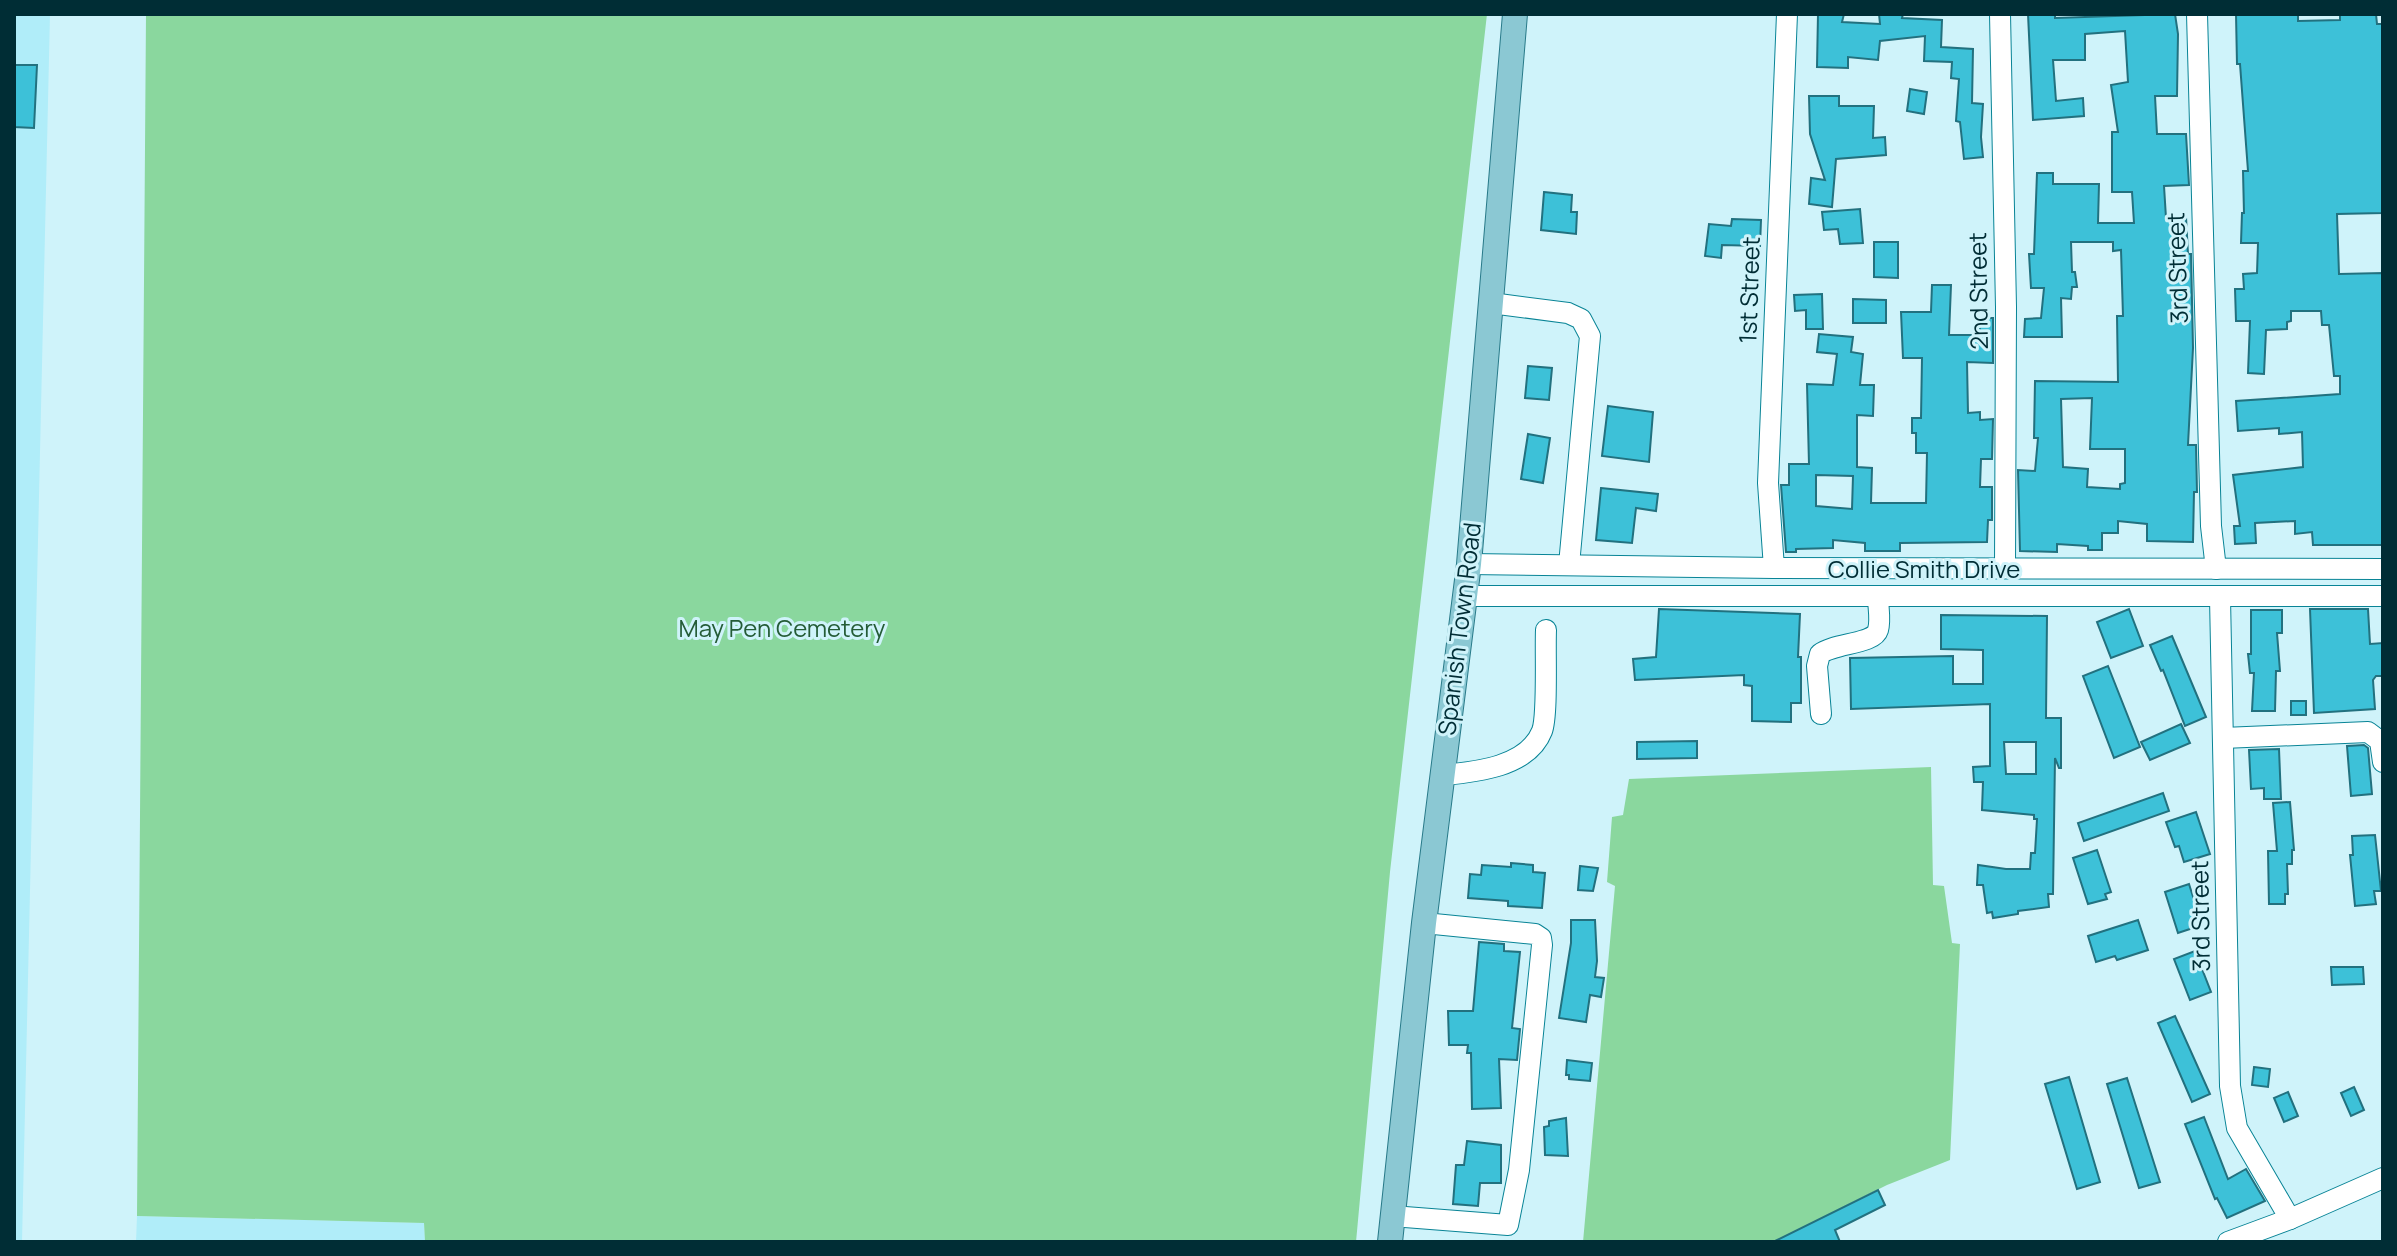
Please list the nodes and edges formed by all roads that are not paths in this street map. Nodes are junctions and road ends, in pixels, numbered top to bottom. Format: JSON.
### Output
{"nodes":[{"id":1,"x":1515,"y":14,"type":"edge"},
{"id":2,"x":1787,"y":14,"type":"edge"},
{"id":3,"x":2000,"y":14,"type":"edge"},
{"id":4,"x":2197,"y":14,"type":"edge"},
{"id":5,"x":1491,"y":303,"type":"junction"},
{"id":6,"x":1469,"y":564,"type":"junction"},
{"id":7,"x":1569,"y":565,"type":"junction"},
{"id":8,"x":1774,"y":568,"type":"junction"},
{"id":9,"x":2005,"y":568,"type":"junction"},
{"id":10,"x":2216,"y":569,"type":"junction"},
{"id":11,"x":2383,"y":569,"type":"edge"},
{"id":12,"x":1465,"y":596,"type":"junction"},
{"id":13,"x":2383,"y":596,"type":"edge"},
{"id":14,"x":1878,"y":597,"type":"junction"},
{"id":15,"x":2220,"y":598,"type":"junction"},
{"id":16,"x":1546,"y":630,"type":"dead end"},
{"id":17,"x":1821,"y":714,"type":"dead end"},
{"id":18,"x":2223,"y":738,"type":"junction"},
{"id":19,"x":2383,"y":762,"type":"edge"},
{"id":20,"x":1443,"y":775,"type":"junction"},
{"id":21,"x":1424,"y":923,"type":"junction"},
{"id":22,"x":2383,"y":1178,"type":"edge"},
{"id":23,"x":1392,"y":1216,"type":"junction"},
{"id":24,"x":2290,"y":1219,"type":"junction"},
{"id":25,"x":1390,"y":1242,"type":"edge"},
{"id":26,"x":2228,"y":1242,"type":"edge"}],
"edges":[{"from":1,"to":5,"type":"main road","name":"Spanish Town Road"},
{"from":2,"to":8,"type":"street","name":"1st Street"},
{"from":3,"to":9,"type":"street","name":"2nd Street"},
{"from":4,"to":10,"type":"street","name":"3rd Street"},
{"from":5,"to":6,"type":"main road","name":"Spanish Town Road"},
{"from":5,"to":7,"type":"street"},
{"from":6,"to":7,"type":"street","name":"Collie Smith Drive"},
{"from":6,"to":12,"type":"main road","name":"Spanish Town Road"},
{"from":7,"to":8,"type":"street","name":"Collie Smith Drive"},
{"from":8,"to":9,"type":"street","name":"Collie Smith Drive"},
{"from":9,"to":10,"type":"street","name":"Collie Smith Drive"},
{"from":10,"to":11,"type":"street","name":"Collie Smith Drive"},
{"from":12,"to":14,"type":"street","name":"Collie Smith Drive"},
{"from":12,"to":20,"type":"main road","name":"Spanish Town Road"},
{"from":13,"to":15,"type":"street","name":"Collie Smith Drive"},
{"from":14,"to":15,"type":"street","name":"Collie Smith Drive"},
{"from":14,"to":17,"type":"street"},
{"from":15,"to":18,"type":"street","name":"3rd Street"},
{"from":16,"to":20,"type":"street"},
{"from":18,"to":19,"type":"street"},
{"from":18,"to":24,"type":"street","name":"3rd Street"},
{"from":20,"to":21,"type":"main road","name":"Spanish Town Road"},
{"from":21,"to":23,"type":"main road","name":"Spanish Town Road"},
{"from":21,"to":23,"type":"street"},
{"from":22,"to":24,"type":"street"},
{"from":23,"to":25,"type":"main road","name":"Spanish Town Road"},
{"from":24,"to":26,"type":"street"}]}
